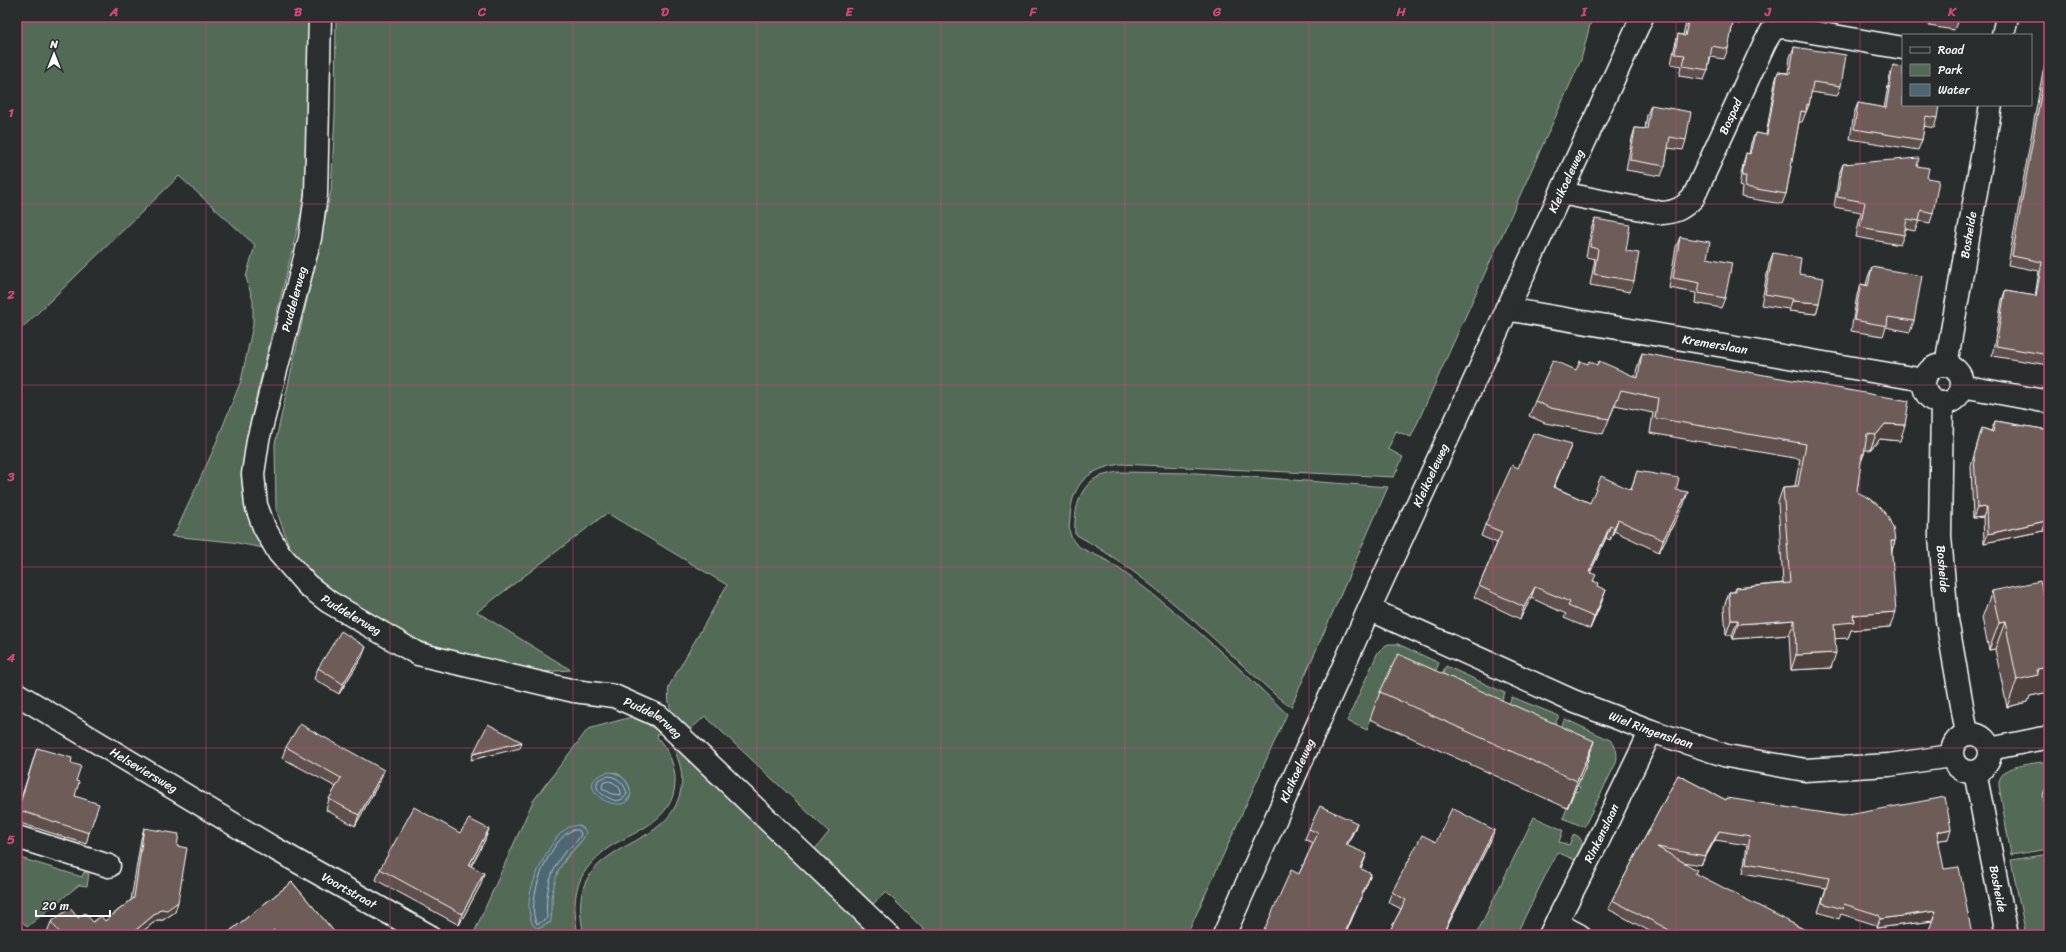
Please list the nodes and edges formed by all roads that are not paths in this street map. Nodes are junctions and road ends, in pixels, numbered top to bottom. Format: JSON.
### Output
{"nodes":[{"id":1,"x":320,"y":17,"type":"edge"},
{"id":2,"x":1642,"y":17,"type":"edge"},
{"id":3,"x":2007,"y":17,"type":"edge"},
{"id":4,"x":2003,"y":34,"type":"edge"},
{"id":5,"x":1902,"y":48,"type":"edge"},
{"id":6,"x":1991,"y":106,"type":"edge"},
{"id":7,"x":1561,"y":193,"type":"junction"},
{"id":8,"x":1506,"y":309,"type":"junction"},
{"id":9,"x":1946,"y":365,"type":"junction"},
{"id":10,"x":1924,"y":380,"type":"junction"},
{"id":11,"x":1962,"y":386,"type":"junction"},
{"id":12,"x":2049,"y":402,"type":"edge"},
{"id":13,"x":1942,"y":403,"type":"junction"},
{"id":14,"x":1369,"y":609,"type":"junction"},
{"id":15,"x":17,"y":694,"type":"edge"},
{"id":16,"x":1651,"y":731,"type":"junction"},
{"id":17,"x":1967,"y":734,"type":"junction"},
{"id":18,"x":2049,"y":737,"type":"edge"},
{"id":19,"x":1990,"y":749,"type":"junction"},
{"id":20,"x":1951,"y":756,"type":"junction"},
{"id":21,"x":1974,"y":772,"type":"junction"},
{"id":22,"x":17,"y":837,"type":"edge"},
{"id":23,"x":270,"y":846,"type":"joint"},
{"id":24,"x":109,"y":866,"type":"dead end"},
{"id":25,"x":1553,"y":929,"type":"edge"},
{"id":26,"x":428,"y":935,"type":"edge"},
{"id":27,"x":888,"y":935,"type":"edge"},
{"id":28,"x":1224,"y":935,"type":"edge"},
{"id":29,"x":1579,"y":935,"type":"edge"},
{"id":30,"x":2006,"y":935,"type":"edge"}],
"edges":[{"from":1,"to":27,"type":"street","name":"Puddelerweg"},
{"from":2,"to":7,"type":"street","name":"Kleikoeleweg"},
{"from":3,"to":4,"type":"street"},
{"from":5,"to":7,"type":"street","name":"Bospad"},
{"from":6,"to":9,"type":"street","name":"Bosheide"},
{"from":7,"to":8,"type":"street","name":"Kleikoeleweg"},
{"from":8,"to":10,"type":"street","name":"Kremerslaan"},
{"from":8,"to":14,"type":"street","name":"Kleikoeleweg"},
{"from":9,"to":10,"type":"street"},
{"from":9,"to":11,"type":"street"},
{"from":10,"to":13,"type":"street"},
{"from":11,"to":12,"type":"street"},
{"from":11,"to":13,"type":"street"},
{"from":13,"to":17,"type":"street","name":"Bosheide"},
{"from":14,"to":16,"type":"street","name":"Wiel Ringenslaan"},
{"from":14,"to":28,"type":"street","name":"Kleikoeleweg"},
{"from":15,"to":23,"type":"street","name":"Helseviersweg"},
{"from":16,"to":20,"type":"street","name":"Wiel Ringenslaan"},
{"from":16,"to":25,"type":"street","name":"Rinkenslaan"},
{"from":17,"to":19,"type":"street"},
{"from":17,"to":20,"type":"street"},
{"from":18,"to":19,"type":"street"},
{"from":19,"to":21,"type":"street"},
{"from":20,"to":21,"type":"street"},
{"from":21,"to":30,"type":"street","name":"Bosheide"},
{"from":22,"to":24,"type":"street"},
{"from":23,"to":26,"type":"street","name":"Voortstraat"},
{"from":25,"to":29,"type":"street"}]}
